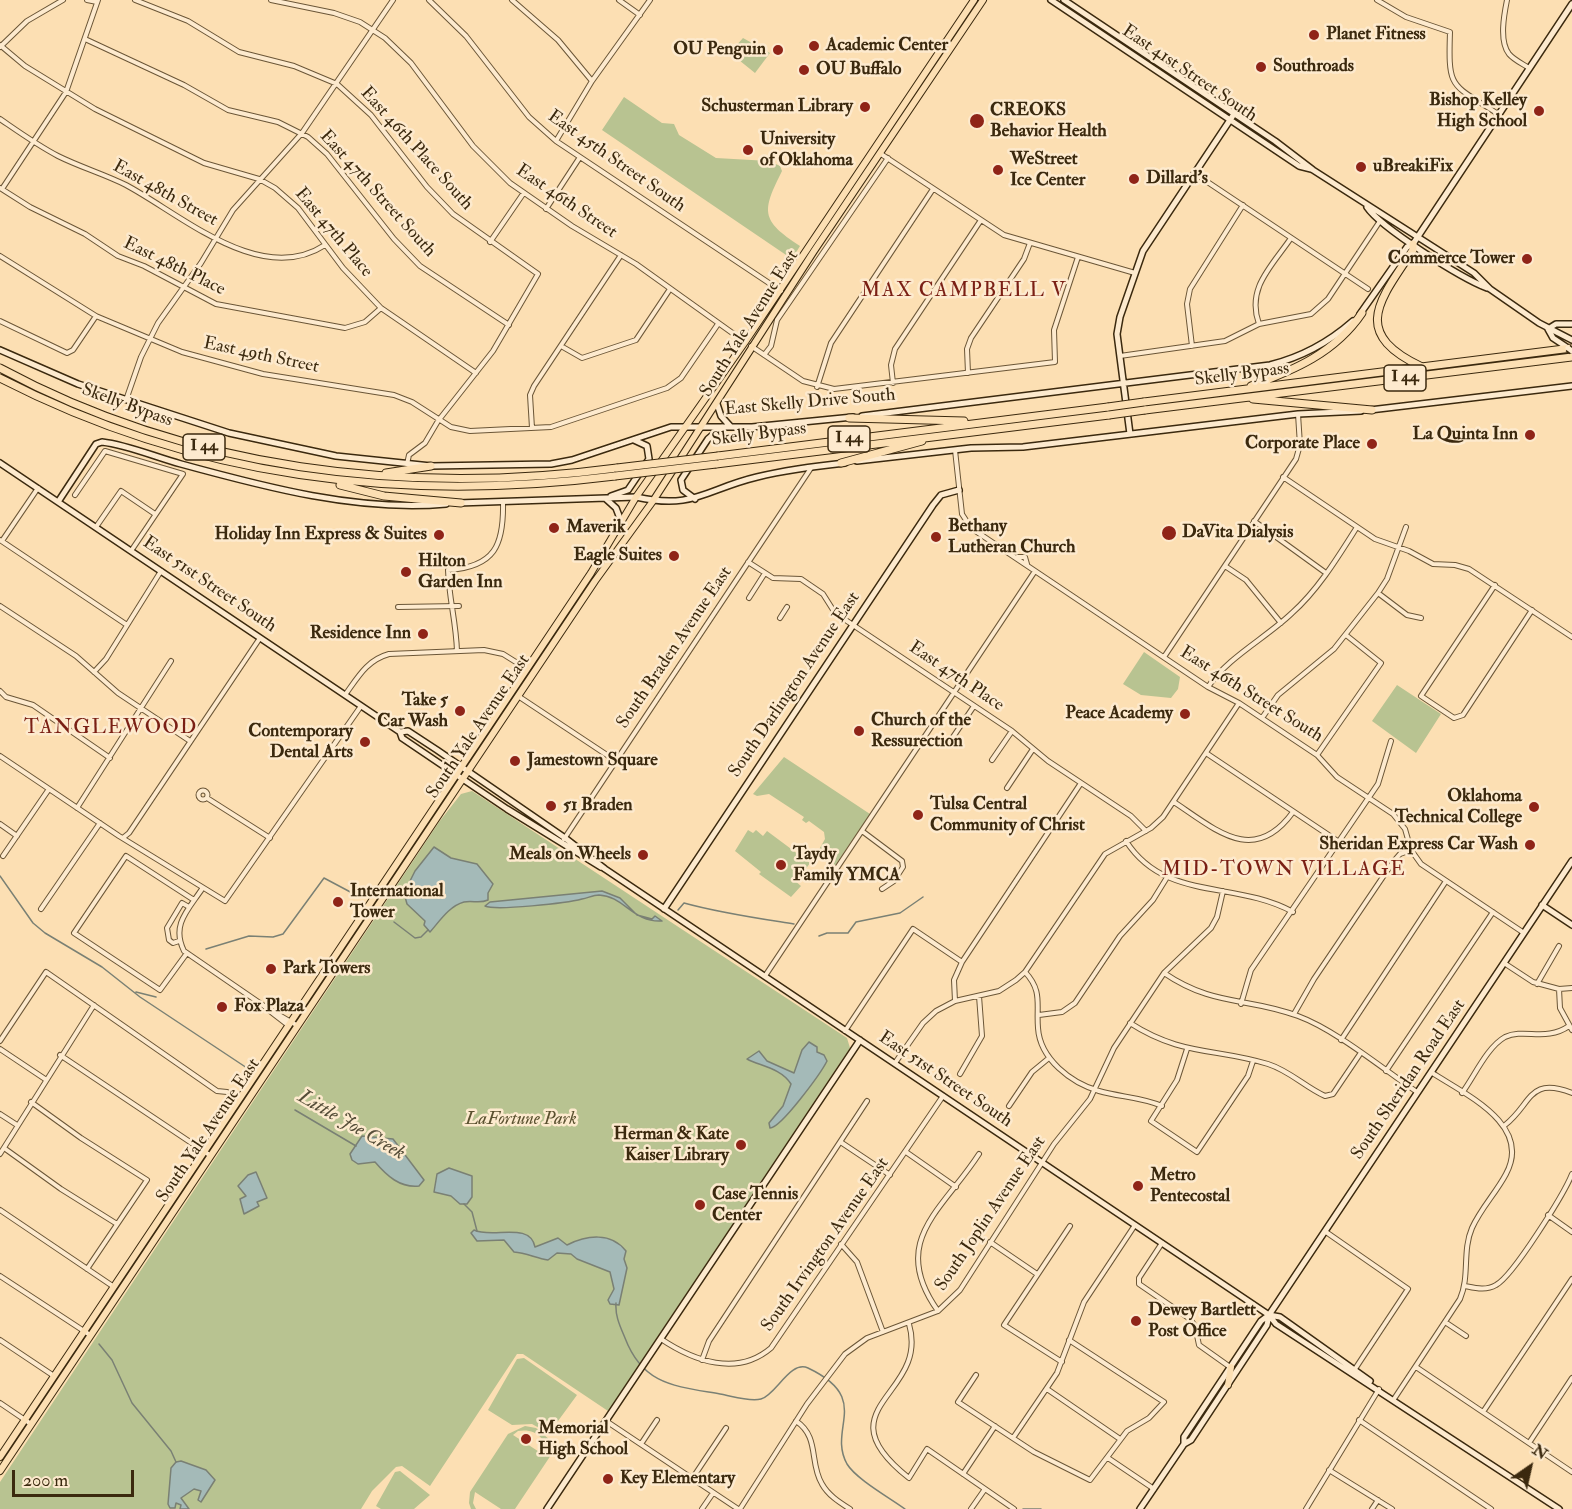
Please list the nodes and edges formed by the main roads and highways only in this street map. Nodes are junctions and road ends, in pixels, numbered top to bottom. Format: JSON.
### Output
{"nodes":[{"id":1,"x":974,"y":0,"type":"edge"},
{"id":2,"x":983,"y":0,"type":"edge"},
{"id":3,"x":1052,"y":0,"type":"edge"},
{"id":4,"x":1064,"y":0,"type":"edge"},
{"id":5,"x":1572,"y":4,"type":"edge"},
{"id":6,"x":1103,"y":26,"type":"junction"},
{"id":7,"x":1099,"y":32,"type":"junction"},
{"id":8,"x":948,"y":42,"type":"junction"},
{"id":9,"x":948,"y":53,"type":"junction"},
{"id":10,"x":1178,"y":76,"type":"junction"},
{"id":11,"x":1174,"y":82,"type":"junction"},
{"id":12,"x":1232,"y":117,"type":"junction"},
{"id":13,"x":878,"y":152,"type":"junction"},
{"id":14,"x":1366,"y":205,"type":"junction"},
{"id":15,"x":1418,"y":236,"type":"junction"},
{"id":16,"x":1413,"y":243,"type":"junction"},
{"id":17,"x":1490,"y":289,"type":"junction"},
{"id":18,"x":1362,"y":313,"type":"junction"},
{"id":19,"x":1572,"y":324,"type":"edge"},
{"id":20,"x":1548,"y":329,"type":"junction"},
{"id":21,"x":1572,"y":340,"type":"edge"},
{"id":22,"x":748,"y":344,"type":"junction"},
{"id":23,"x":0,"y":350,"type":"edge"},
{"id":24,"x":1572,"y":350,"type":"edge"},
{"id":25,"x":1572,"y":357,"type":"edge"},
{"id":26,"x":1422,"y":367,"type":"junction"},
{"id":27,"x":0,"y":368,"type":"edge"},
{"id":28,"x":0,"y":378,"type":"edge"},
{"id":29,"x":1123,"y":383,"type":"junction"},
{"id":30,"x":1572,"y":386,"type":"edge"},
{"id":31,"x":1243,"y":394,"type":"junction"},
{"id":32,"x":717,"y":404,"type":"junction"},
{"id":33,"x":1372,"y":410,"type":"junction"},
{"id":34,"x":1108,"y":411,"type":"junction"},
{"id":35,"x":849,"y":418,"type":"junction"},
{"id":36,"x":979,"y":423,"type":"junction"},
{"id":37,"x":684,"y":426,"type":"junction"},
{"id":38,"x":702,"y":426,"type":"junction"},
{"id":39,"x":723,"y":426,"type":"junction"},
{"id":40,"x":731,"y":427,"type":"junction"},
{"id":41,"x":1130,"y":434,"type":"junction"},
{"id":42,"x":947,"y":435,"type":"junction"},
{"id":43,"x":632,"y":439,"type":"junction"},
{"id":44,"x":0,"y":463,"type":"edge"},
{"id":45,"x":841,"y":463,"type":"junction"},
{"id":46,"x":431,"y":466,"type":"junction"},
{"id":47,"x":368,"y":475,"type":"junction"},
{"id":48,"x":305,"y":477,"type":"junction"},
{"id":49,"x":959,"y":490,"type":"road end"},
{"id":50,"x":636,"y":497,"type":"junction"},
{"id":51,"x":604,"y":499,"type":"junction"},
{"id":52,"x":695,"y":499,"type":"junction"},
{"id":53,"x":653,"y":501,"type":"junction"},
{"id":54,"x":58,"y":502,"type":"junction"},
{"id":55,"x":461,"y":502,"type":"junction"},
{"id":56,"x":621,"y":521,"type":"junction"},
{"id":57,"x":598,"y":562,"type":"junction"},
{"id":58,"x":605,"y":567,"type":"junction"},
{"id":59,"x":591,"y":573,"type":"junction"},
{"id":60,"x":597,"y":578,"type":"junction"},
{"id":61,"x":556,"y":626,"type":"junction"},
{"id":62,"x":563,"y":630,"type":"junction"},
{"id":63,"x":515,"y":694,"type":"junction"},
{"id":64,"x":400,"y":732,"type":"junction"},
{"id":65,"x":462,"y":767,"type":"junction"},
{"id":66,"x":468,"y":771,"type":"junction"},
{"id":67,"x":456,"y":775,"type":"junction"},
{"id":68,"x":463,"y":779,"type":"junction"},
{"id":69,"x":1572,"y":861,"type":"edge"},
{"id":70,"x":605,"y":869,"type":"junction"},
{"id":71,"x":1542,"y":905,"type":"junction"},
{"id":72,"x":664,"y":909,"type":"junction"},
{"id":73,"x":1572,"y":925,"type":"edge"},
{"id":74,"x":860,"y":1040,"type":"junction"},
{"id":75,"x":1269,"y":1315,"type":"junction"},
{"id":76,"x":87,"y":1333,"type":"junction"},
{"id":77,"x":1231,"y":1367,"type":"junction"},
{"id":78,"x":1228,"y":1385,"type":"junction"},
{"id":79,"x":1184,"y":1444,"type":"junction"},
{"id":80,"x":0,"y":1457,"type":"edge"},
{"id":81,"x":0,"y":1471,"type":"edge"},
{"id":82,"x":547,"y":1509,"type":"edge"},
{"id":83,"x":1140,"y":1509,"type":"edge"},
{"id":84,"x":1558,"y":1509,"type":"edge"}],
"edges":[{"from":1,"to":8,"type":"main road","name":"South Yale Avenue East"},
{"from":2,"to":9,"type":"main road","name":"South Yale Avenue East"},
{"from":3,"to":7,"type":"main road","name":"East 41st Street South"},
{"from":4,"to":6,"type":"main road","name":"East 41st Street South"},
{"from":5,"to":15,"type":"main road","name":"East Skelly Drive South"},
{"from":6,"to":7,"type":"main road"},
{"from":6,"to":10,"type":"main road","name":"East 41st Street South"},
{"from":7,"to":11,"type":"main road","name":"East 41st Street South"},
{"from":8,"to":9,"type":"main road"},
{"from":8,"to":13,"type":"main road","name":"South Yale Avenue East"},
{"from":9,"to":13,"type":"main road","name":"South Yale Avenue East"},
{"from":10,"to":11,"type":"main road"},
{"from":10,"to":12,"type":"main road","name":"East 41st Street South"},
{"from":11,"to":12,"type":"main road","name":"East 41st Street South"},
{"from":12,"to":14,"type":"main road","name":"East 41st Street South"},
{"from":12,"to":29,"type":"main road"},
{"from":13,"to":22,"type":"main road","name":"South Yale Avenue East"},
{"from":14,"to":15,"type":"main road","name":"East 41st Street South"},
{"from":14,"to":16,"type":"main road","name":"East 41st Street South"},
{"from":15,"to":16,"type":"main road","name":"East Skelly Drive South"},
{"from":15,"to":17,"type":"main road","name":"East 41st Street South"},
{"from":16,"to":17,"type":"main road","name":"East 41st Street South"},
{"from":16,"to":18,"type":"main road","name":"East Skelly Drive South"},
{"from":16,"to":26,"type":"highway"},
{"from":17,"to":20,"type":"main road","name":"East 41st Street South"},
{"from":18,"to":29,"type":"main road","name":"East Skelly Drive South"},
{"from":18,"to":31,"type":"highway"},
{"from":19,"to":20,"type":"main road"},
{"from":20,"to":21,"type":"main road","name":"East 41st Street South"},
{"from":20,"to":24,"type":"main road","name":"East 41st Street South"},
{"from":22,"to":32,"type":"main road","name":"South Yale Avenue East"},
{"from":22,"to":37,"type":"main road","name":"South Yale Avenue East"},
{"from":23,"to":46,"type":"main road","name":"East Skelly Drive South"},
{"from":24,"to":26,"type":"highway","name":"Skelly Bypass","number":"I 44"},
{"from":25,"to":31,"type":"highway","name":"Skelly Bypass","number":"I 44"},
{"from":26,"to":31,"type":"highway","name":"Skelly Bypass","number":"I 44"},
{"from":27,"to":47,"type":"highway","name":"Skelly Bypass","number":"I 44"},
{"from":28,"to":48,"type":"highway","name":"Skelly Bypass","number":"I 44"},
{"from":29,"to":35,"type":"main road","name":"East Skelly Drive South"},
{"from":29,"to":41,"type":"main road"},
{"from":30,"to":33,"type":"main road"},
{"from":31,"to":33,"type":"highway"},
{"from":31,"to":34,"type":"highway","name":"Skelly Bypass","number":"I 44","bridge":true},
{"from":31,"to":34,"type":"highway","name":"Skelly Bypass","number":"I 44","bridge":true},
{"from":32,"to":38,"type":"main road","name":"South Yale Avenue East"},
{"from":32,"to":40,"type":"main road"},
{"from":33,"to":41,"type":"main road"},
{"from":34,"to":36,"type":"highway","name":"Skelly Bypass","number":"I 44"},
{"from":34,"to":42,"type":"highway","name":"Skelly Bypass","number":"I 44"},
{"from":35,"to":36,"type":"highway"},
{"from":35,"to":40,"type":"main road","name":"East Skelly Drive South"},
{"from":36,"to":47,"type":"highway","name":"Skelly Bypass","number":"I 44","bridge":true},
{"from":37,"to":38,"type":"main road","name":"East Skelly Drive South"},
{"from":37,"to":43,"type":"main road","name":"East Skelly Drive South"},
{"from":37,"to":50,"type":"main road","name":"South Yale Avenue East"},
{"from":38,"to":39,"type":"main road","name":"East Skelly Drive South"},
{"from":38,"to":53,"type":"main road","name":"South Yale Avenue East"},
{"from":39,"to":40,"type":"main road","name":"East Skelly Drive South"},
{"from":39,"to":52,"type":"main road"},
{"from":41,"to":45,"type":"main road"},
{"from":42,"to":45,"type":"highway"},
{"from":42,"to":48,"type":"highway","name":"Skelly Bypass","number":"I 44","bridge":true},
{"from":43,"to":46,"type":"main road","name":"East Skelly Drive South"},
{"from":43,"to":51,"type":"main road"},
{"from":44,"to":54,"type":"main road","name":"East 51st Street South"},
{"from":45,"to":52,"type":"main road"},
{"from":46,"to":47,"type":"highway"},
{"from":48,"to":55,"type":"highway"},
{"from":49,"to":72,"type":"main road","name":"South Darlington Avenue East"},
{"from":50,"to":51,"type":"main road"},
{"from":50,"to":53,"type":"main road"},
{"from":50,"to":56,"type":"main road","name":"South Yale Avenue East"},
{"from":51,"to":55,"type":"main road"},
{"from":51,"to":56,"type":"main road"},
{"from":52,"to":53,"type":"main road"},
{"from":53,"to":58,"type":"main road","name":"South Yale Avenue East"},
{"from":54,"to":55,"type":"main road"},
{"from":54,"to":64,"type":"main road","name":"East 51st Street South"},
{"from":56,"to":57,"type":"main road","name":"South Yale Avenue East"},
{"from":57,"to":58,"type":"main road"},
{"from":57,"to":59,"type":"main road","name":"South Yale Avenue East"},
{"from":58,"to":60,"type":"main road","name":"South Yale Avenue East"},
{"from":59,"to":60,"type":"main road"},
{"from":59,"to":61,"type":"main road","name":"South Yale Avenue East"},
{"from":60,"to":62,"type":"main road","name":"South Yale Avenue East"},
{"from":61,"to":62,"type":"main road"},
{"from":61,"to":63,"type":"main road","name":"South Yale Avenue East"},
{"from":62,"to":63,"type":"main road","name":"South Yale Avenue East"},
{"from":63,"to":65,"type":"main road","name":"South Yale Avenue East"},
{"from":63,"to":66,"type":"main road","name":"South Yale Avenue East"},
{"from":64,"to":65,"type":"main road","name":"East 51st Street South"},
{"from":64,"to":67,"type":"main road","name":"East 51st Street South"},
{"from":65,"to":66,"type":"main road","name":"East 51st Street South"},
{"from":65,"to":67,"type":"main road","name":"South Yale Avenue East"},
{"from":66,"to":68,"type":"main road","name":"South Yale Avenue East"},
{"from":66,"to":70,"type":"main road","name":"East 51st Street South"},
{"from":67,"to":68,"type":"main road","name":"East 51st Street South"},
{"from":67,"to":76,"type":"main road","name":"South Yale Avenue East"},
{"from":68,"to":70,"type":"main road","name":"East 51st Street South"},
{"from":68,"to":76,"type":"main road","name":"South Yale Avenue East"},
{"from":69,"to":71,"type":"main road","name":"South Sheridan Road East"},
{"from":70,"to":72,"type":"main road","name":"East 51st Street South"},
{"from":71,"to":73,"type":"main road"},
{"from":71,"to":75,"type":"main road","name":"South Sheridan Road East"},
{"from":72,"to":74,"type":"main road","name":"East 51st Street South"},
{"from":74,"to":75,"type":"main road","name":"East 51st Street South"},
{"from":74,"to":82,"type":"main road"},
{"from":75,"to":77,"type":"main road","name":"South Sheridan Road East"},
{"from":75,"to":78,"type":"main road","name":"South Sheridan Road East"},
{"from":75,"to":84,"type":"main road","name":"East 51st Street South"},
{"from":76,"to":80,"type":"main road","name":"South Yale Avenue East"},
{"from":76,"to":81,"type":"main road","name":"South Yale Avenue East"},
{"from":77,"to":78,"type":"main road"},
{"from":77,"to":79,"type":"main road","name":"South Sheridan Road East"},
{"from":78,"to":79,"type":"main road","name":"South Sheridan Road East"},
{"from":79,"to":83,"type":"main road","name":"South Sheridan Road East"}]}
